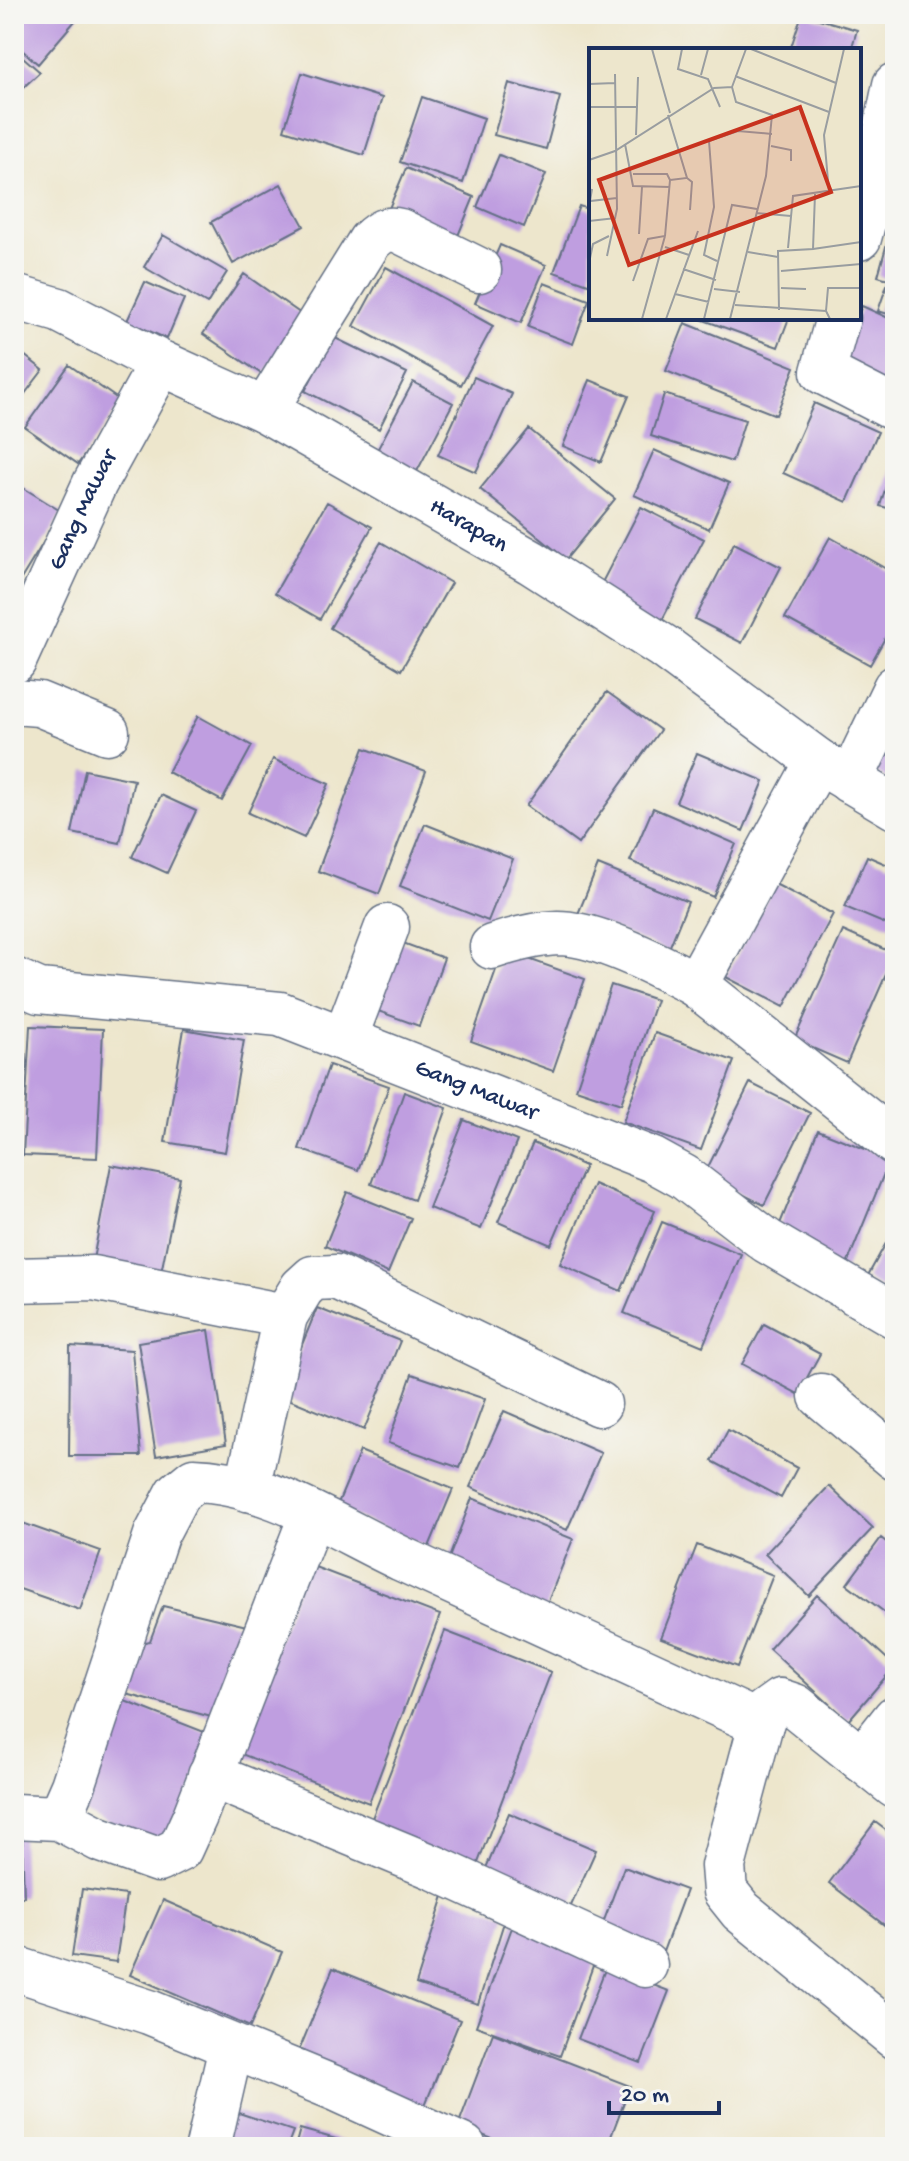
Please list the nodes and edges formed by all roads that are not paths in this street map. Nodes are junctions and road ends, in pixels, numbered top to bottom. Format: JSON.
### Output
{"nodes":[{"id":1,"x":895,"y":85,"type":"edge"},
{"id":2,"x":887,"y":167,"type":"edge"},
{"id":3,"x":861,"y":233,"type":"edge"},
{"id":4,"x":479,"y":270,"type":"dead end"},
{"id":5,"x":14,"y":297,"type":"edge"},
{"id":6,"x":837,"y":320,"type":"edge"},
{"id":7,"x":161,"y":363,"type":"junction"},
{"id":8,"x":895,"y":409,"type":"edge"},
{"id":9,"x":265,"y":410,"type":"junction"},
{"id":10,"x":14,"y":661,"type":"edge"},
{"id":11,"x":895,"y":688,"type":"edge"},
{"id":12,"x":14,"y":702,"type":"edge"},
{"id":13,"x":107,"y":732,"type":"dead end"},
{"id":14,"x":834,"y":771,"type":"junction"},
{"id":15,"x":895,"y":807,"type":"edge"},
{"id":16,"x":387,"y":927,"type":"dead end"},
{"id":17,"x":492,"y":947,"type":"dead end"},
{"id":18,"x":14,"y":980,"type":"edge"},
{"id":19,"x":696,"y":985,"type":"junction"},
{"id":20,"x":345,"y":1038,"type":"junction"},
{"id":21,"x":895,"y":1143,"type":"edge"},
{"id":22,"x":14,"y":1280,"type":"edge"},
{"id":23,"x":285,"y":1316,"type":"junction"},
{"id":24,"x":895,"y":1316,"type":"edge"},
{"id":25,"x":821,"y":1396,"type":"dead end"},
{"id":26,"x":599,"y":1404,"type":"dead end"},
{"id":27,"x":895,"y":1458,"type":"edge"},
{"id":28,"x":247,"y":1489,"type":"junction"},
{"id":29,"x":312,"y":1514,"type":"junction"},
{"id":30,"x":895,"y":1718,"type":"edge"},
{"id":31,"x":761,"y":1724,"type":"junction"},
{"id":32,"x":878,"y":1773,"type":"edge"},
{"id":33,"x":210,"y":1775,"type":"junction"},
{"id":34,"x":14,"y":1816,"type":"edge"},
{"id":35,"x":59,"y":1818,"type":"junction"},
{"id":36,"x":645,"y":1965,"type":"dead end"},
{"id":37,"x":14,"y":1968,"type":"edge"},
{"id":38,"x":895,"y":2037,"type":"edge"},
{"id":39,"x":231,"y":2047,"type":"junction"},
{"id":40,"x":418,"y":2138,"type":"edge"},
{"id":41,"x":208,"y":2147,"type":"edge"},
{"id":42,"x":464,"y":2147,"type":"edge"}],
"edges":[{"from":1,"to":2,"type":"street"},
{"from":2,"to":3,"type":"street"},
{"from":4,"to":9,"type":"street"},
{"from":5,"to":7,"type":"street","name":"Harapan"},
{"from":6,"to":8,"type":"street"},
{"from":7,"to":9,"type":"street","name":"Harapan"},
{"from":7,"to":10,"type":"street","name":"Gang Mawar"},
{"from":9,"to":14,"type":"street","name":"Harapan"},
{"from":11,"to":14,"type":"street"},
{"from":12,"to":13,"type":"street"},
{"from":14,"to":15,"type":"street","name":"Harapan"},
{"from":14,"to":19,"type":"street"},
{"from":16,"to":20,"type":"street"},
{"from":17,"to":19,"type":"street"},
{"from":18,"to":20,"type":"street","name":"Gang Mawar"},
{"from":19,"to":21,"type":"street"},
{"from":20,"to":24,"type":"street","name":"Gang Mawar"},
{"from":22,"to":23,"type":"street"},
{"from":23,"to":26,"type":"street"},
{"from":23,"to":28,"type":"street"},
{"from":25,"to":27,"type":"street"},
{"from":28,"to":29,"type":"street"},
{"from":28,"to":35,"type":"street"},
{"from":29,"to":31,"type":"street"},
{"from":29,"to":33,"type":"street"},
{"from":30,"to":32,"type":"street"},
{"from":31,"to":32,"type":"street"},
{"from":31,"to":38,"type":"street"},
{"from":33,"to":35,"type":"street"},
{"from":33,"to":36,"type":"street"},
{"from":34,"to":35,"type":"street"},
{"from":37,"to":39,"type":"street"},
{"from":39,"to":40,"type":"street"},
{"from":39,"to":41,"type":"street"},
{"from":40,"to":42,"type":"street"}]}
